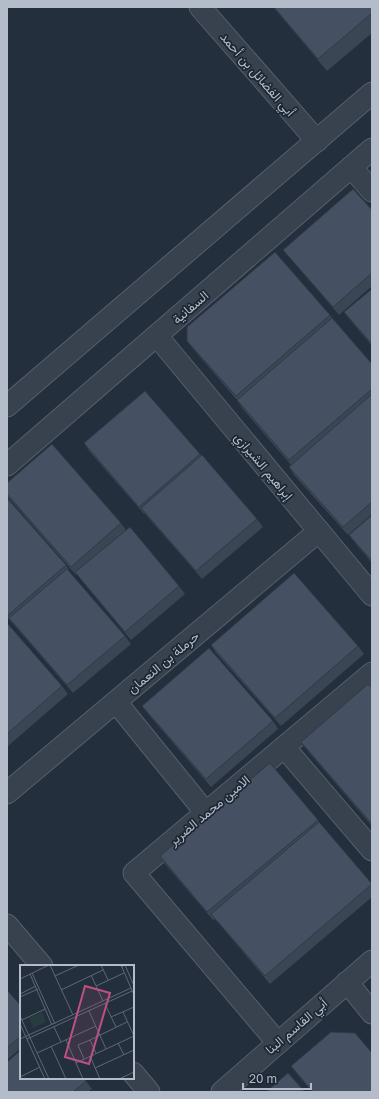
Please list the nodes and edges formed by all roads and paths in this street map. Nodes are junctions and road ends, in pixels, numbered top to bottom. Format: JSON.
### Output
{"nodes":[{"id":1,"x":200,"y":7,"type":"edge"},
{"id":2,"x":372,"y":93,"type":"edge"},
{"id":3,"x":317,"y":141,"type":"junction"},
{"id":4,"x":372,"y":149,"type":"edge"},
{"id":5,"x":351,"y":167,"type":"junction"},
{"id":6,"x":372,"y":191,"type":"edge"},
{"id":7,"x":157,"y":336,"type":"junction"},
{"id":8,"x":7,"y":406,"type":"edge"},
{"id":9,"x":7,"y":465,"type":"edge"},
{"id":10,"x":319,"y":531,"type":"junction"},
{"id":11,"x":372,"y":595,"type":"edge"},
{"id":12,"x":372,"y":672,"type":"edge"},
{"id":13,"x":116,"y":702,"type":"junction"},
{"id":14,"x":284,"y":747,"type":"junction"},
{"id":15,"x":7,"y":793,"type":"edge"},
{"id":16,"x":206,"y":813,"type":"junction"},
{"id":17,"x":372,"y":850,"type":"edge"},
{"id":18,"x":7,"y":925,"type":"edge"},
{"id":19,"x":372,"y":961,"type":"edge"},
{"id":20,"x":41,"y":965,"type":"edge"},
{"id":21,"x":347,"y":982,"type":"junction"},
{"id":22,"x":372,"y":1013,"type":"edge"},
{"id":23,"x":277,"y":1042,"type":"junction"},
{"id":24,"x":134,"y":1074,"type":"edge"},
{"id":25,"x":149,"y":1092,"type":"edge"},
{"id":26,"x":222,"y":1092,"type":"edge"}],
"edges":[{"from":1,"to":3,"type":"street","name":"أبي الفضائل بن أحمد"},
{"from":2,"to":3,"type":"street"},
{"from":3,"to":8,"type":"street"},
{"from":4,"to":5,"type":"street","name":"السفانية"},
{"from":5,"to":6,"type":"street"},
{"from":5,"to":7,"type":"street","name":"السفانية"},
{"from":7,"to":9,"type":"street","name":"السفانية"},
{"from":7,"to":10,"type":"street","name":"إبراهيم الشيرازي"},
{"from":10,"to":11,"type":"street","name":"إبراهيم الشيرازي"},
{"from":10,"to":13,"type":"street","name":"حرملة بن النعمان"},
{"from":12,"to":14,"type":"street","name":"الامين محمد الضرير"},
{"from":13,"to":15,"type":"street","name":"حرملة بن النعمان"},
{"from":13,"to":16,"type":"street"},
{"from":14,"to":16,"type":"street","name":"الامين محمد الضرير"},
{"from":14,"to":17,"type":"street"},
{"from":16,"to":23,"type":"street","name":"الامين محمد الضرير"},
{"from":18,"to":20,"type":"street"},
{"from":19,"to":21,"type":"street","name":"أبي القاسم البنا"},
{"from":21,"to":22,"type":"street"},
{"from":21,"to":23,"type":"street","name":"أبي القاسم البنا"},
{"from":23,"to":26,"type":"street","name":"أبي القاسم البنا"},
{"from":24,"to":25,"type":"street"}]}
